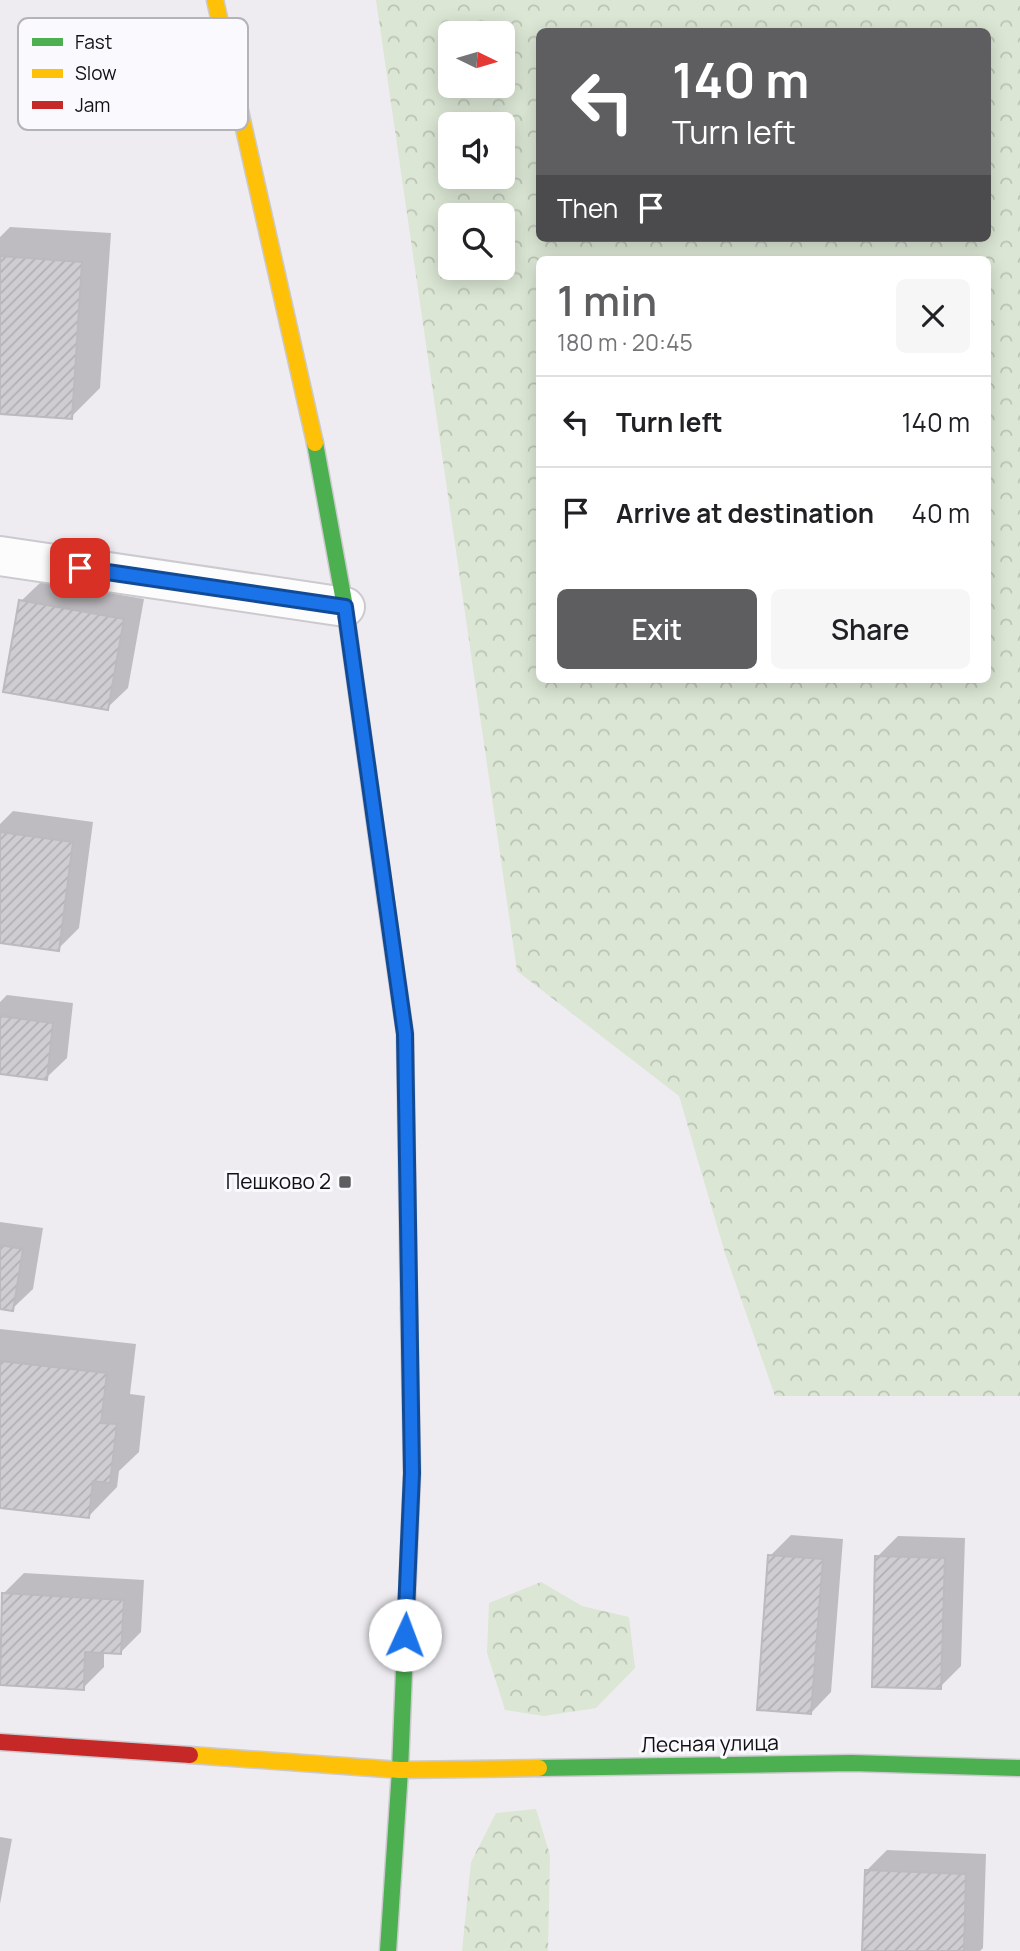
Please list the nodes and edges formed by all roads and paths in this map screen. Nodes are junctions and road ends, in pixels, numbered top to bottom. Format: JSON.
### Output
{"nodes":[{"id":1,"x":215,"y":0,"type":"edge"},
{"id":2,"x":219,"y":18,"type":"edge"},
{"id":3,"x":244,"y":130,"type":"edge"},
{"id":4,"x":0,"y":556,"type":"edge"},
{"id":5,"x":345,"y":607,"type":"junction"},
{"id":6,"x":0,"y":1742,"type":"edge"},
{"id":7,"x":1020,"y":1768,"type":"edge"},
{"id":8,"x":400,"y":1770,"type":"junction"},
{"id":9,"x":388,"y":1951,"type":"edge"}],
"edges":[{"from":1,"to":2,"type":"main road"},
{"from":3,"to":5,"type":"main road"},
{"from":4,"to":5,"type":"street"},
{"from":5,"to":8,"type":"main road"},
{"from":6,"to":8,"type":"main road","name":"Лесная улица"},
{"from":7,"to":8,"type":"main road","name":"Лесная улица"},
{"from":8,"to":9,"type":"main road"}]}
